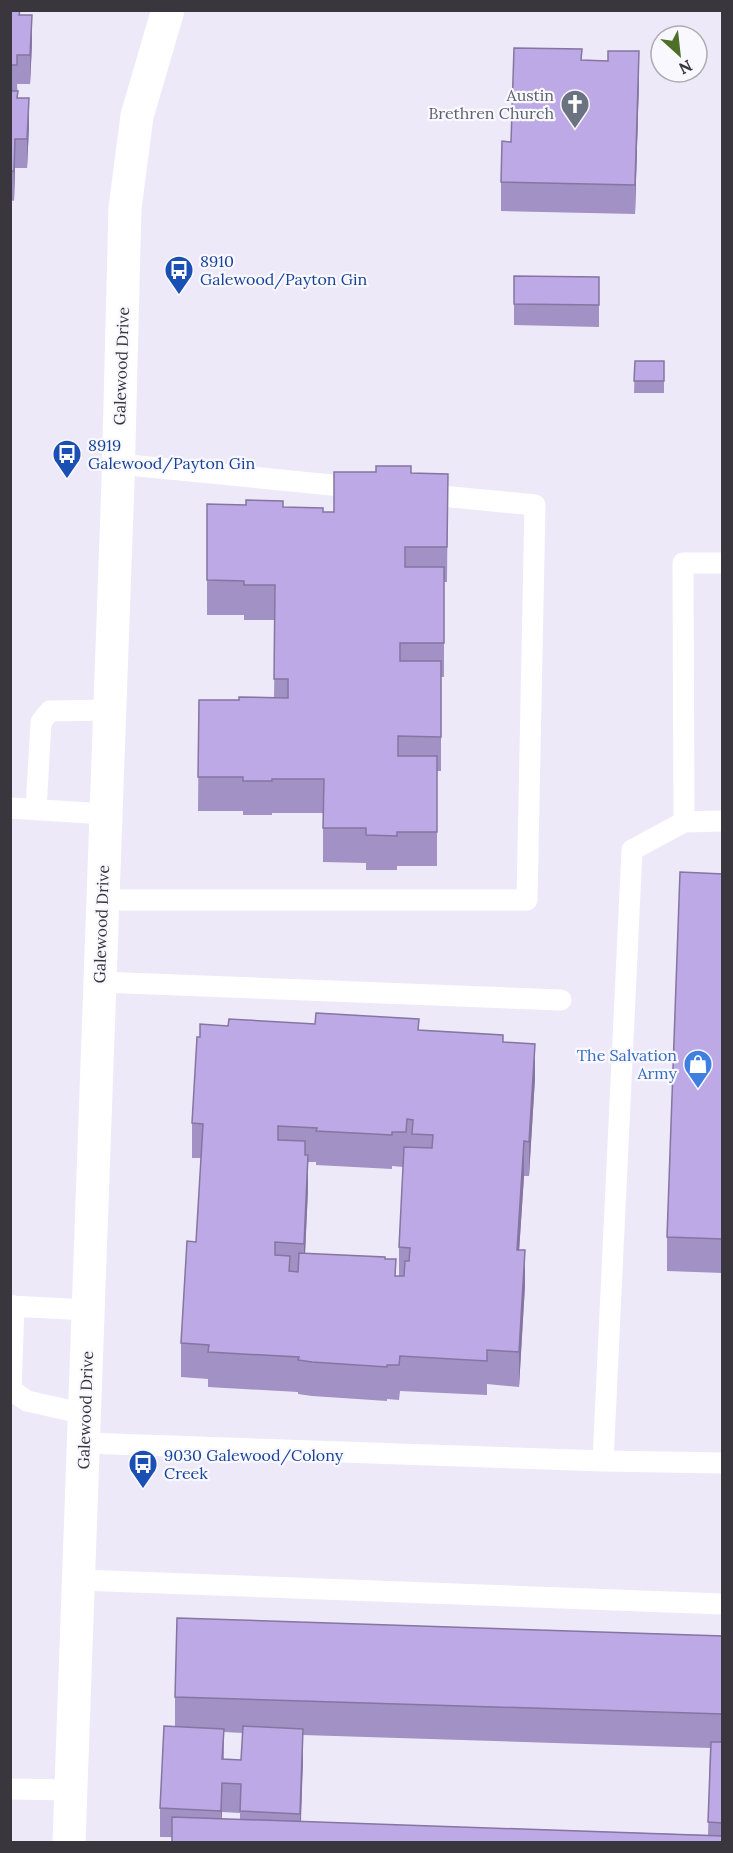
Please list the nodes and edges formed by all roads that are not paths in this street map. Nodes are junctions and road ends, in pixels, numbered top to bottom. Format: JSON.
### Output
{"nodes":[{"id":1,"x":168,"y":10,"type":"edge"},
{"id":2,"x":118,"y":464,"type":"junction"},
{"id":3,"x":382,"y":490,"type":"edge"},
{"id":4,"x":405,"y":492,"type":"edge"},
{"id":5,"x":723,"y":563,"type":"edge"},
{"id":6,"x":109,"y":710,"type":"junction"},
{"id":7,"x":10,"y":808,"type":"edge"},
{"id":8,"x":36,"y":810,"type":"junction"},
{"id":9,"x":105,"y":814,"type":"junction"},
{"id":10,"x":723,"y":821,"type":"edge"},
{"id":11,"x":684,"y":822,"type":"junction"},
{"id":12,"x":102,"y":900,"type":"junction"},
{"id":13,"x":99,"y":982,"type":"junction"},
{"id":14,"x":561,"y":1000,"type":"dead end"},
{"id":15,"x":12,"y":1306,"type":"edge"},
{"id":16,"x":88,"y":1310,"type":"junction"},
{"id":17,"x":84,"y":1429,"type":"junction"},
{"id":18,"x":603,"y":1461,"type":"junction"},
{"id":19,"x":723,"y":1463,"type":"edge"},
{"id":20,"x":79,"y":1580,"type":"junction"},
{"id":21,"x":723,"y":1604,"type":"edge"},
{"id":22,"x":10,"y":1789,"type":"edge"},
{"id":23,"x":71,"y":1790,"type":"junction"},
{"id":24,"x":69,"y":1842,"type":"edge"}],
"edges":[{"from":1,"to":2,"type":"street","name":"Galewood Drive"},
{"from":2,"to":3,"type":"lane"},
{"from":2,"to":6,"type":"street","name":"Galewood Drive"},
{"from":4,"to":12,"type":"lane"},
{"from":5,"to":11,"type":"lane"},
{"from":6,"to":8,"type":"lane"},
{"from":6,"to":9,"type":"street","name":"Galewood Drive"},
{"from":7,"to":8,"type":"lane"},
{"from":8,"to":9,"type":"lane"},
{"from":9,"to":12,"type":"street","name":"Galewood Drive"},
{"from":10,"to":11,"type":"lane"},
{"from":11,"to":18,"type":"lane"},
{"from":12,"to":13,"type":"street","name":"Galewood Drive"},
{"from":13,"to":14,"type":"lane"},
{"from":13,"to":16,"type":"street","name":"Galewood Drive"},
{"from":15,"to":16,"type":"lane"},
{"from":15,"to":17,"type":"lane"},
{"from":16,"to":17,"type":"street","name":"Galewood Drive"},
{"from":17,"to":18,"type":"lane"},
{"from":17,"to":20,"type":"street","name":"Galewood Drive"},
{"from":18,"to":19,"type":"lane"},
{"from":20,"to":21,"type":"lane"},
{"from":20,"to":23,"type":"street","name":"Galewood Drive"},
{"from":22,"to":23,"type":"lane"},
{"from":23,"to":24,"type":"street","name":"Galewood Drive"}]}
